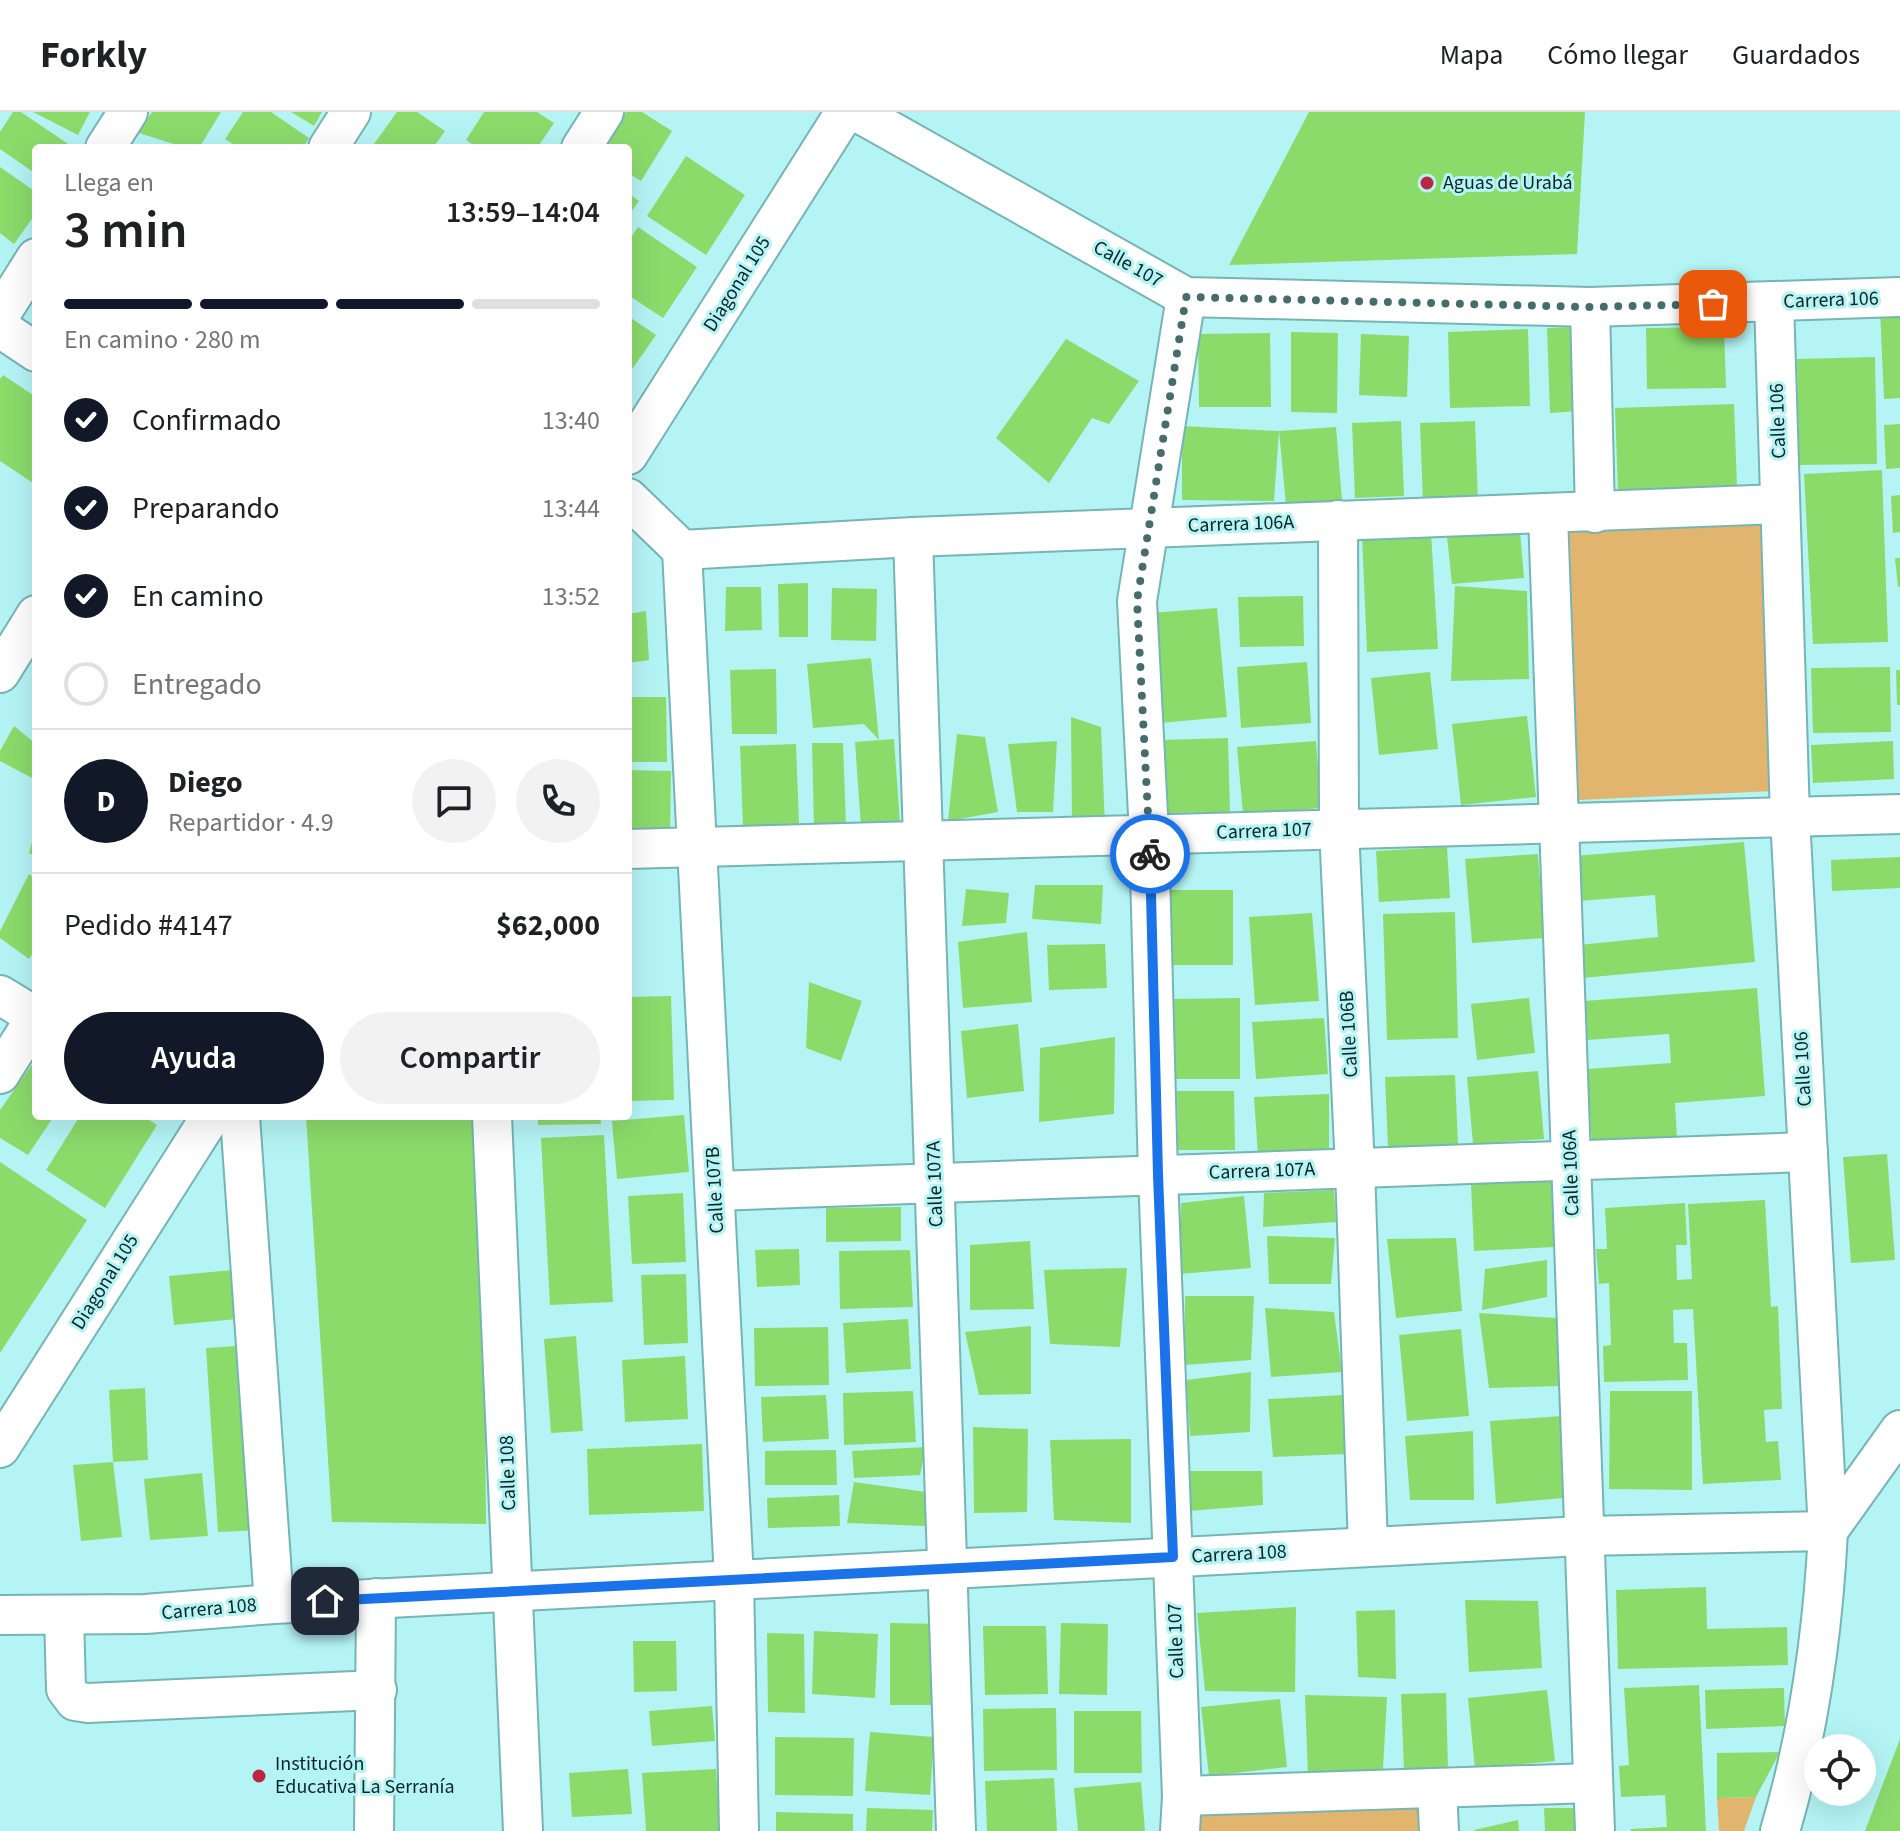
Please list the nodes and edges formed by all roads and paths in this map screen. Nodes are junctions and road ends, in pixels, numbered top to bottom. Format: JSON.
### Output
{"nodes":[{"id":1,"x":128,"y":112,"type":"edge"},
{"id":2,"x":351,"y":112,"type":"edge"},
{"id":3,"x":604,"y":112,"type":"edge"},
{"id":4,"x":845,"y":112,"type":"edge"},
{"id":5,"x":857,"y":112,"type":"edge"},
{"id":6,"x":108,"y":144,"type":"edge"},
{"id":7,"x":331,"y":144,"type":"edge"},
{"id":8,"x":584,"y":144,"type":"edge"},
{"id":9,"x":32,"y":264,"type":"edge"},
{"id":10,"x":1186,"y":297,"type":"junction"},
{"id":11,"x":1900,"y":297,"type":"edge"},
{"id":12,"x":1774,"y":302,"type":"junction"},
{"id":13,"x":1590,"y":307,"type":"junction"},
{"id":14,"x":0,"y":315,"type":"edge"},
{"id":15,"x":0,"y":328,"type":"edge"},
{"id":16,"x":32,"y":349,"type":"edge"},
{"id":17,"x":632,"y":449,"type":"edge"},
{"id":18,"x":632,"y":502,"type":"edge"},
{"id":19,"x":1780,"y":504,"type":"junction"},
{"id":20,"x":1595,"y":513,"type":"junction"},
{"id":21,"x":1548,"y":515,"type":"junction"},
{"id":22,"x":1338,"y":520,"type":"junction"},
{"id":23,"x":1147,"y":527,"type":"junction"},
{"id":24,"x":913,"y":537,"type":"junction"},
{"id":25,"x":682,"y":550,"type":"junction"},
{"id":26,"x":32,"y":621,"type":"edge"},
{"id":27,"x":0,"y":673,"type":"edge"},
{"id":28,"x":1900,"y":814,"type":"edge"},
{"id":29,"x":1790,"y":817,"type":"junction"},
{"id":30,"x":1559,"y":824,"type":"junction"},
{"id":31,"x":1339,"y":829,"type":"junction"},
{"id":32,"x":1149,"y":834,"type":"junction"},
{"id":33,"x":924,"y":842,"type":"junction"},
{"id":34,"x":696,"y":847,"type":"junction"},
{"id":35,"x":632,"y":849,"type":"edge"},
{"id":36,"x":0,"y":995,"type":"edge"},
{"id":37,"x":32,"y":1015,"type":"edge"},
{"id":38,"x":32,"y":1023,"type":"edge"},
{"id":39,"x":0,"y":1074,"type":"edge"},
{"id":40,"x":212,"y":1120,"type":"edge"},
{"id":41,"x":213,"y":1120,"type":"edge"},
{"id":42,"x":492,"y":1120,"type":"edge"},
{"id":43,"x":1808,"y":1152,"type":"junction"},
{"id":44,"x":1571,"y":1160,"type":"junction"},
{"id":45,"x":1355,"y":1168,"type":"junction"},
{"id":46,"x":1158,"y":1175,"type":"junction"},
{"id":47,"x":935,"y":1184,"type":"junction"},
{"id":48,"x":716,"y":1191,"type":"junction"},
{"id":49,"x":1900,"y":1430,"type":"edge"},
{"id":50,"x":0,"y":1448,"type":"edge"},
{"id":51,"x":1828,"y":1531,"type":"junction"},
{"id":52,"x":1583,"y":1536,"type":"junction"},
{"id":53,"x":1368,"y":1547,"type":"junction"},
{"id":54,"x":1173,"y":1557,"type":"junction"},
{"id":55,"x":948,"y":1569,"type":"junction"},
{"id":56,"x":734,"y":1579,"type":"junction"},
{"id":57,"x":513,"y":1591,"type":"junction"},
{"id":58,"x":376,"y":1598,"type":"junction"},
{"id":59,"x":274,"y":1604,"type":"junction"},
{"id":60,"x":0,"y":1615,"type":"edge"},
{"id":61,"x":64,"y":1615,"type":"junction"},
{"id":62,"x":377,"y":1690,"type":"junction"},
{"id":63,"x":1592,"y":1783,"type":"junction"},
{"id":64,"x":1437,"y":1788,"type":"junction"},
{"id":65,"x":1181,"y":1814,"type":"edge"},
{"id":66,"x":374,"y":1831,"type":"edge"},
{"id":67,"x":523,"y":1831,"type":"edge"},
{"id":68,"x":739,"y":1831,"type":"edge"},
{"id":69,"x":956,"y":1831,"type":"edge"},
{"id":70,"x":1439,"y":1831,"type":"edge"},
{"id":71,"x":1595,"y":1831,"type":"edge"},
{"id":72,"x":1780,"y":1831,"type":"edge"}],
"edges":[{"from":1,"to":6,"type":"street"},
{"from":2,"to":7,"type":"street"},
{"from":3,"to":8,"type":"street"},
{"from":4,"to":17,"type":"street","name":"Diagonal 105"},
{"from":5,"to":10,"type":"street","name":"Calle 107"},
{"from":9,"to":14,"type":"street"},
{"from":10,"to":13,"type":"street","name":"Carrera 106"},
{"from":10,"to":23,"type":"street","name":"Calle 107"},
{"from":11,"to":12,"type":"street","name":"Carrera 106"},
{"from":12,"to":13,"type":"street","name":"Carrera 106"},
{"from":12,"to":19,"type":"street","name":"Calle 106"},
{"from":13,"to":20,"type":"street"},
{"from":15,"to":16,"type":"street"},
{"from":18,"to":25,"type":"street"},
{"from":19,"to":20,"type":"street","name":"Carrera 106A"},
{"from":19,"to":29,"type":"street","name":"Calle 106"},
{"from":20,"to":21,"type":"street","name":"Carrera 106A"},
{"from":21,"to":22,"type":"street","name":"Carrera 106A"},
{"from":21,"to":30,"type":"street","name":"Calle 106A"},
{"from":22,"to":23,"type":"street","name":"Carrera 106A"},
{"from":22,"to":31,"type":"street","name":"Calle 106B"},
{"from":23,"to":24,"type":"street","name":"Carrera 106A"},
{"from":23,"to":32,"type":"street","name":"Calle 107"},
{"from":24,"to":25,"type":"street","name":"Carrera 106A"},
{"from":24,"to":33,"type":"street","name":"Calle 107A"},
{"from":25,"to":34,"type":"street","name":"Calle 107B"},
{"from":26,"to":27,"type":"street"},
{"from":28,"to":29,"type":"street","name":"Carrera 107"},
{"from":29,"to":30,"type":"street","name":"Carrera 107"},
{"from":29,"to":43,"type":"street","name":"Calle 106"},
{"from":30,"to":31,"type":"street","name":"Carrera 107"},
{"from":30,"to":44,"type":"street","name":"Calle 106A"},
{"from":31,"to":32,"type":"street","name":"Carrera 107"},
{"from":31,"to":45,"type":"street","name":"Calle 106B"},
{"from":32,"to":33,"type":"street","name":"Carrera 107"},
{"from":32,"to":46,"type":"street","name":"Calle 107"},
{"from":33,"to":34,"type":"street","name":"Carrera 107"},
{"from":33,"to":47,"type":"street","name":"Calle 107A"},
{"from":34,"to":35,"type":"street","name":"Carrera 107"},
{"from":34,"to":48,"type":"street","name":"Calle 107B"},
{"from":36,"to":37,"type":"street"},
{"from":38,"to":39,"type":"street"},
{"from":40,"to":50,"type":"street","name":"Diagonal 105"},
{"from":41,"to":59,"type":"street"},
{"from":42,"to":57,"type":"street","name":"Calle 108"},
{"from":43,"to":44,"type":"street","name":"Carrera 107A"},
{"from":43,"to":51,"type":"street","name":"Calle 106"},
{"from":44,"to":45,"type":"street","name":"Carrera 107A"},
{"from":44,"to":52,"type":"street","name":"Calle 106A"},
{"from":45,"to":46,"type":"street","name":"Carrera 107A"},
{"from":45,"to":53,"type":"street","name":"Calle 106B"},
{"from":46,"to":47,"type":"street","name":"Carrera 107A"},
{"from":46,"to":54,"type":"street","name":"Calle 107"},
{"from":47,"to":48,"type":"street","name":"Carrera 107A"},
{"from":47,"to":55,"type":"street","name":"Calle 107A"},
{"from":48,"to":56,"type":"street","name":"Calle 107B"},
{"from":49,"to":51,"type":"street"},
{"from":51,"to":52,"type":"street","name":"Carrera 108"},
{"from":51,"to":72,"type":"street","name":"Calle 106"},
{"from":52,"to":53,"type":"street","name":"Carrera 108"},
{"from":52,"to":63,"type":"street","name":"Calle 106A"},
{"from":53,"to":54,"type":"street","name":"Carrera 108"},
{"from":54,"to":55,"type":"street","name":"Carrera 108"},
{"from":54,"to":65,"type":"street","name":"Calle 107"},
{"from":55,"to":56,"type":"street","name":"Carrera 108"},
{"from":55,"to":69,"type":"street","name":"Calle 107A"},
{"from":56,"to":57,"type":"street","name":"Carrera 108"},
{"from":56,"to":68,"type":"street","name":"Calle 107B"},
{"from":57,"to":58,"type":"street","name":"Carrera 108"},
{"from":57,"to":67,"type":"street","name":"Calle 108"},
{"from":58,"to":59,"type":"street","name":"Carrera 108"},
{"from":58,"to":62,"type":"street"},
{"from":59,"to":61,"type":"street","name":"Carrera 108"},
{"from":60,"to":61,"type":"street","name":"Carrera 108"},
{"from":61,"to":62,"type":"street"},
{"from":62,"to":66,"type":"street"},
{"from":63,"to":64,"type":"street"},
{"from":63,"to":71,"type":"street","name":"Calle 106A"},
{"from":64,"to":65,"type":"street"},
{"from":64,"to":70,"type":"street"}]}
